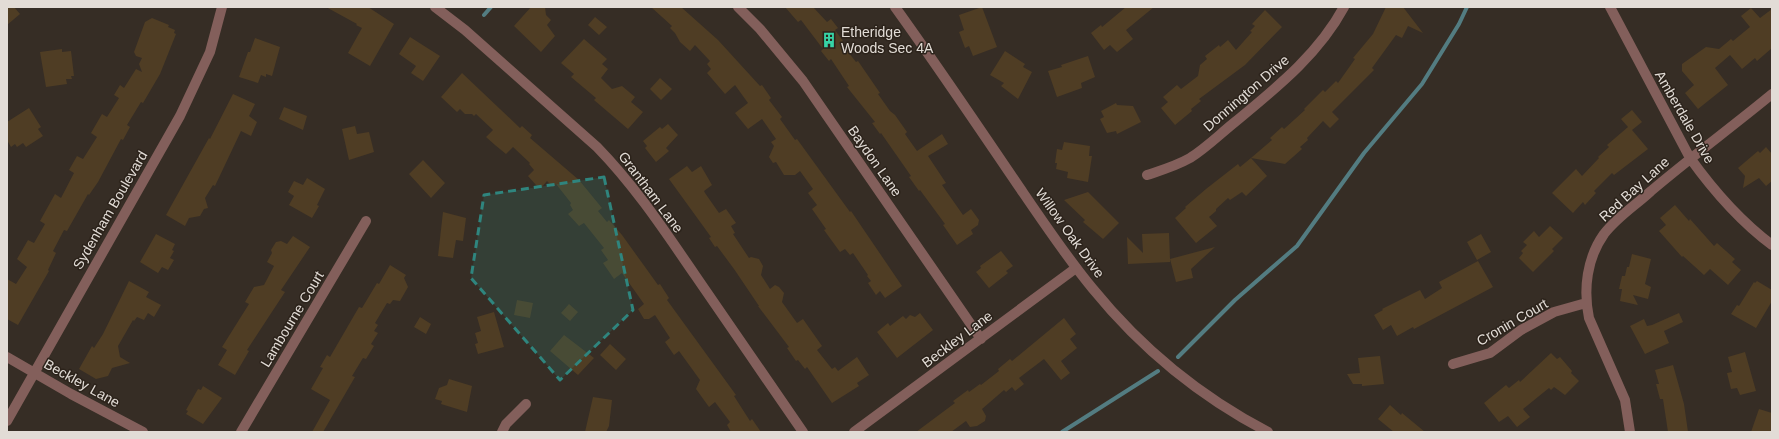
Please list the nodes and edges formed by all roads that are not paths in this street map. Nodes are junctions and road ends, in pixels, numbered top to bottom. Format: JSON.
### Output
{"nodes":[{"id":1,"x":222,"y":7,"type":"edge"},
{"id":2,"x":435,"y":7,"type":"edge"},
{"id":3,"x":738,"y":7,"type":"edge"},
{"id":4,"x":895,"y":7,"type":"edge"},
{"id":5,"x":1344,"y":7,"type":"edge"},
{"id":6,"x":1610,"y":7,"type":"edge"},
{"id":7,"x":1772,"y":94,"type":"edge"},
{"id":8,"x":1690,"y":158,"type":"junction"},
{"id":9,"x":1147,"y":175,"type":"dead end"},
{"id":10,"x":366,"y":221,"type":"dead end"},
{"id":11,"x":1772,"y":245,"type":"edge"},
{"id":12,"x":1076,"y":268,"type":"junction"},
{"id":13,"x":1586,"y":303,"type":"junction"},
{"id":14,"x":981,"y":339,"type":"junction"},
{"id":15,"x":7,"y":357,"type":"edge"},
{"id":16,"x":1453,"y":364,"type":"dead end"},
{"id":17,"x":34,"y":373,"type":"junction"},
{"id":18,"x":526,"y":404,"type":"dead end"},
{"id":19,"x":7,"y":421,"type":"edge"},
{"id":20,"x":143,"y":432,"type":"edge"},
{"id":21,"x":241,"y":432,"type":"edge"},
{"id":22,"x":502,"y":432,"type":"edge"},
{"id":23,"x":803,"y":432,"type":"edge"},
{"id":24,"x":854,"y":432,"type":"edge"},
{"id":25,"x":1268,"y":432,"type":"edge"},
{"id":26,"x":1630,"y":432,"type":"edge"}],
"edges":[{"from":1,"to":17,"type":"street","name":"Sydenham Boulevard"},
{"from":2,"to":23,"type":"street","name":"Grantham Lane"},
{"from":3,"to":14,"type":"street","name":"Baydon Lane"},
{"from":4,"to":12,"type":"street","name":"Willow Oak Drive"},
{"from":5,"to":9,"type":"street","name":"Donnington Drive"},
{"from":6,"to":8,"type":"street","name":"Amberdale Drive"},
{"from":7,"to":8,"type":"street","name":"Red Bay Lane"},
{"from":8,"to":11,"type":"street","name":"Amberdale Drive"},
{"from":8,"to":13,"type":"street","name":"Red Bay Lane"},
{"from":10,"to":21,"type":"street","name":"Lambourne Court"},
{"from":12,"to":14,"type":"street","name":"Beckley Lane"},
{"from":12,"to":25,"type":"street","name":"Willow Oak Drive"},
{"from":13,"to":16,"type":"street","name":"Cronin Court"},
{"from":13,"to":26,"type":"street","name":"Red Bay Lane"},
{"from":14,"to":24,"type":"street","name":"Beckley Lane"},
{"from":15,"to":17,"type":"street","name":"Beckley Lane"},
{"from":17,"to":19,"type":"street","name":"Sydenham Boulevard"},
{"from":17,"to":20,"type":"street","name":"Beckley Lane"},
{"from":18,"to":22,"type":"street"}]}
